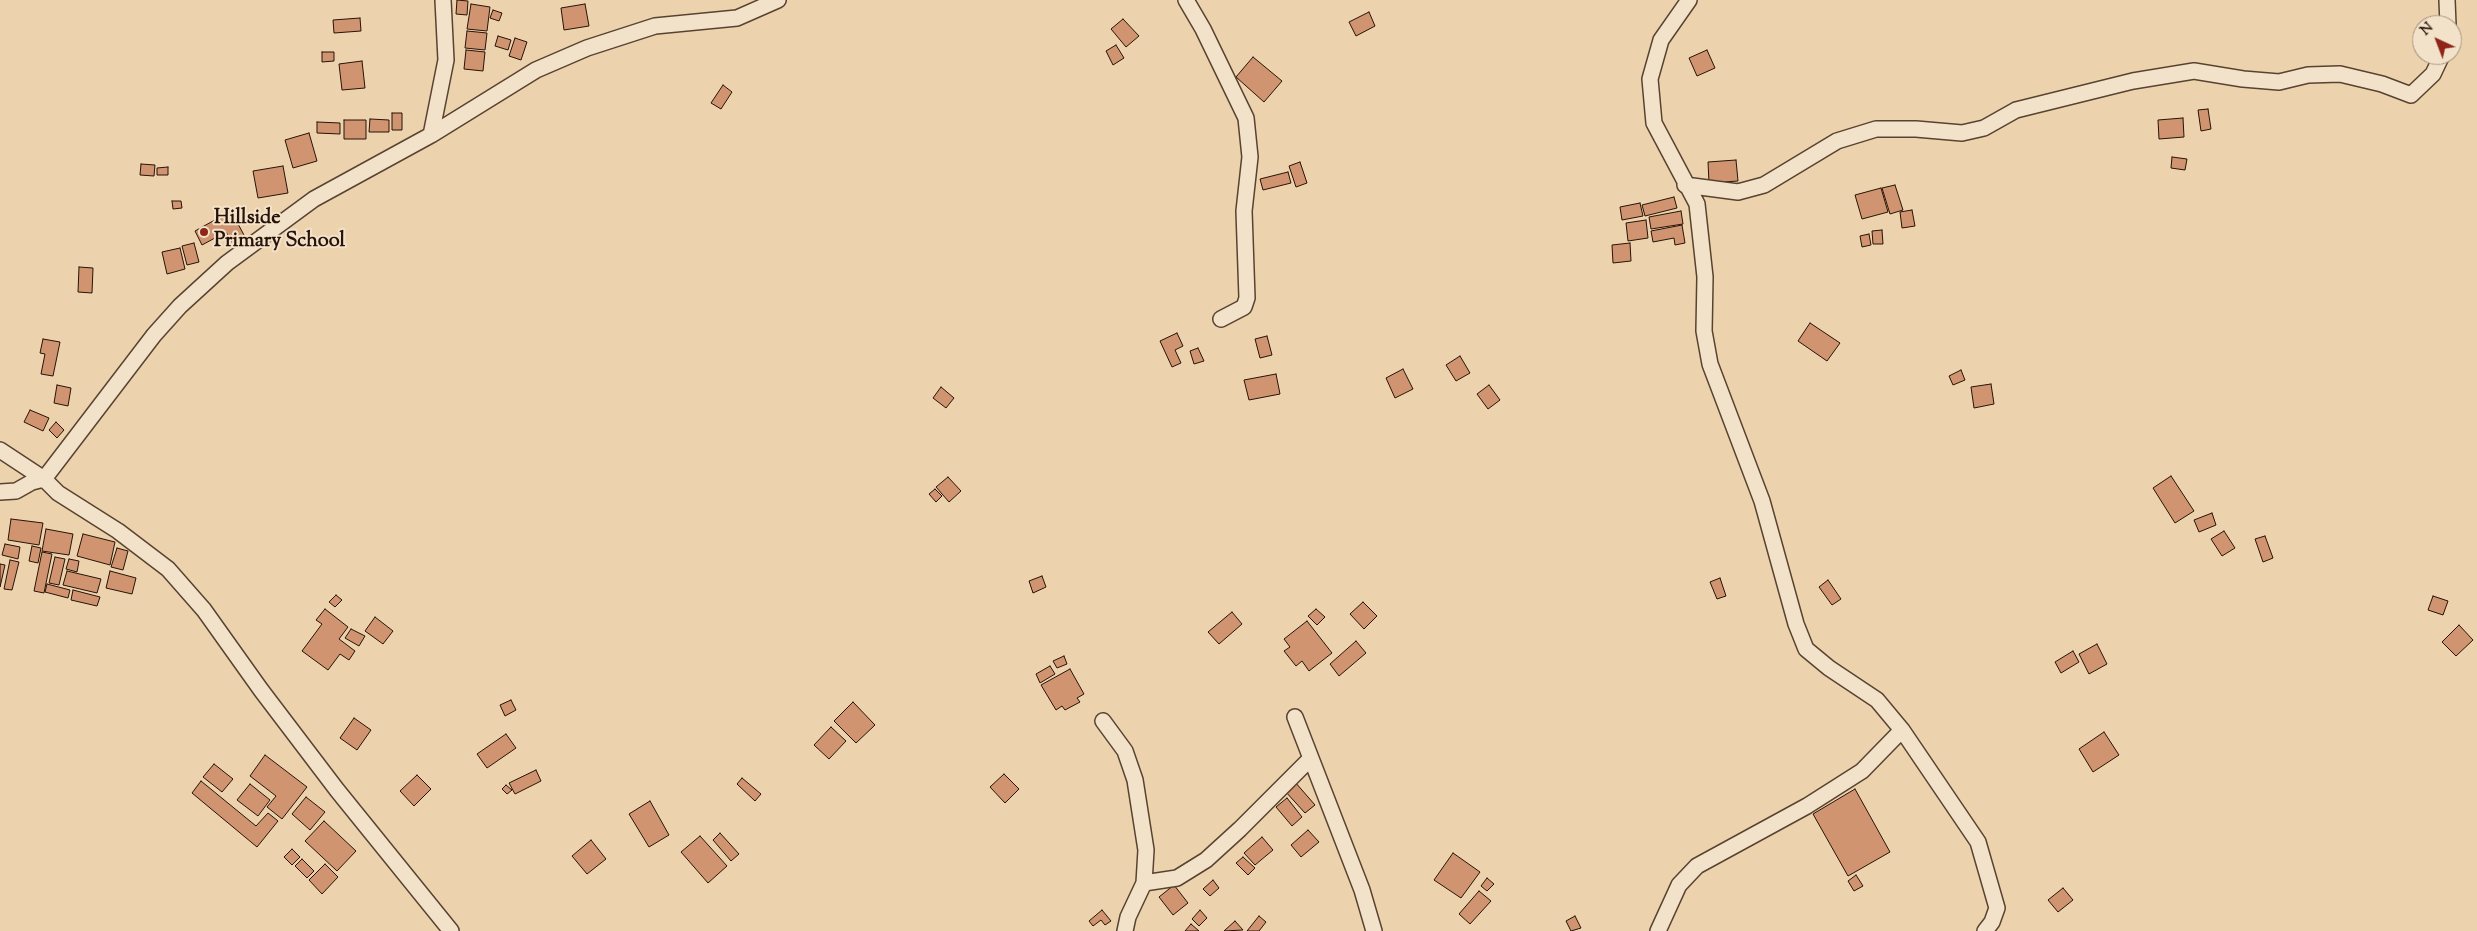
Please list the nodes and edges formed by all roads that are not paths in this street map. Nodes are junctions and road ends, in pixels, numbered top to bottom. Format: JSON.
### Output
{"nodes":[{"id":1,"x":443,"y":0,"type":"edge"},
{"id":2,"x":778,"y":0,"type":"edge"},
{"id":3,"x":1186,"y":0,"type":"edge"},
{"id":4,"x":1689,"y":0,"type":"edge"},
{"id":5,"x":2447,"y":0,"type":"edge"},
{"id":6,"x":2448,"y":15,"type":"edge"},
{"id":7,"x":2438,"y":65,"type":"edge"},
{"id":8,"x":431,"y":135,"type":"junction"},
{"id":9,"x":1685,"y":185,"type":"junction"},
{"id":10,"x":1221,"y":319,"type":"dead end"},
{"id":11,"x":0,"y":450,"type":"edge"},
{"id":12,"x":44,"y":479,"type":"junction"},
{"id":13,"x":0,"y":492,"type":"edge"},
{"id":14,"x":1294,"y":718,"type":"dead end"},
{"id":15,"x":1103,"y":721,"type":"dead end"},
{"id":16,"x":1902,"y":730,"type":"junction"},
{"id":17,"x":1310,"y":759,"type":"junction"},
{"id":18,"x":1144,"y":883,"type":"junction"},
{"id":19,"x":451,"y":931,"type":"edge"},
{"id":20,"x":1125,"y":931,"type":"edge"},
{"id":21,"x":1374,"y":931,"type":"edge"},
{"id":22,"x":1658,"y":931,"type":"edge"},
{"id":23,"x":1985,"y":931,"type":"edge"}],
"edges":[{"from":1,"to":8,"type":"street"},
{"from":2,"to":8,"type":"street"},
{"from":3,"to":10,"type":"street"},
{"from":4,"to":9,"type":"street"},
{"from":5,"to":6,"type":"street"},
{"from":7,"to":9,"type":"street"},
{"from":8,"to":12,"type":"street"},
{"from":9,"to":16,"type":"street"},
{"from":11,"to":12,"type":"street"},
{"from":12,"to":13,"type":"street"},
{"from":12,"to":19,"type":"street"},
{"from":14,"to":17,"type":"street"},
{"from":15,"to":18,"type":"street"},
{"from":16,"to":22,"type":"street"},
{"from":16,"to":23,"type":"street"},
{"from":17,"to":18,"type":"street"},
{"from":17,"to":21,"type":"street"},
{"from":18,"to":20,"type":"street"}]}
